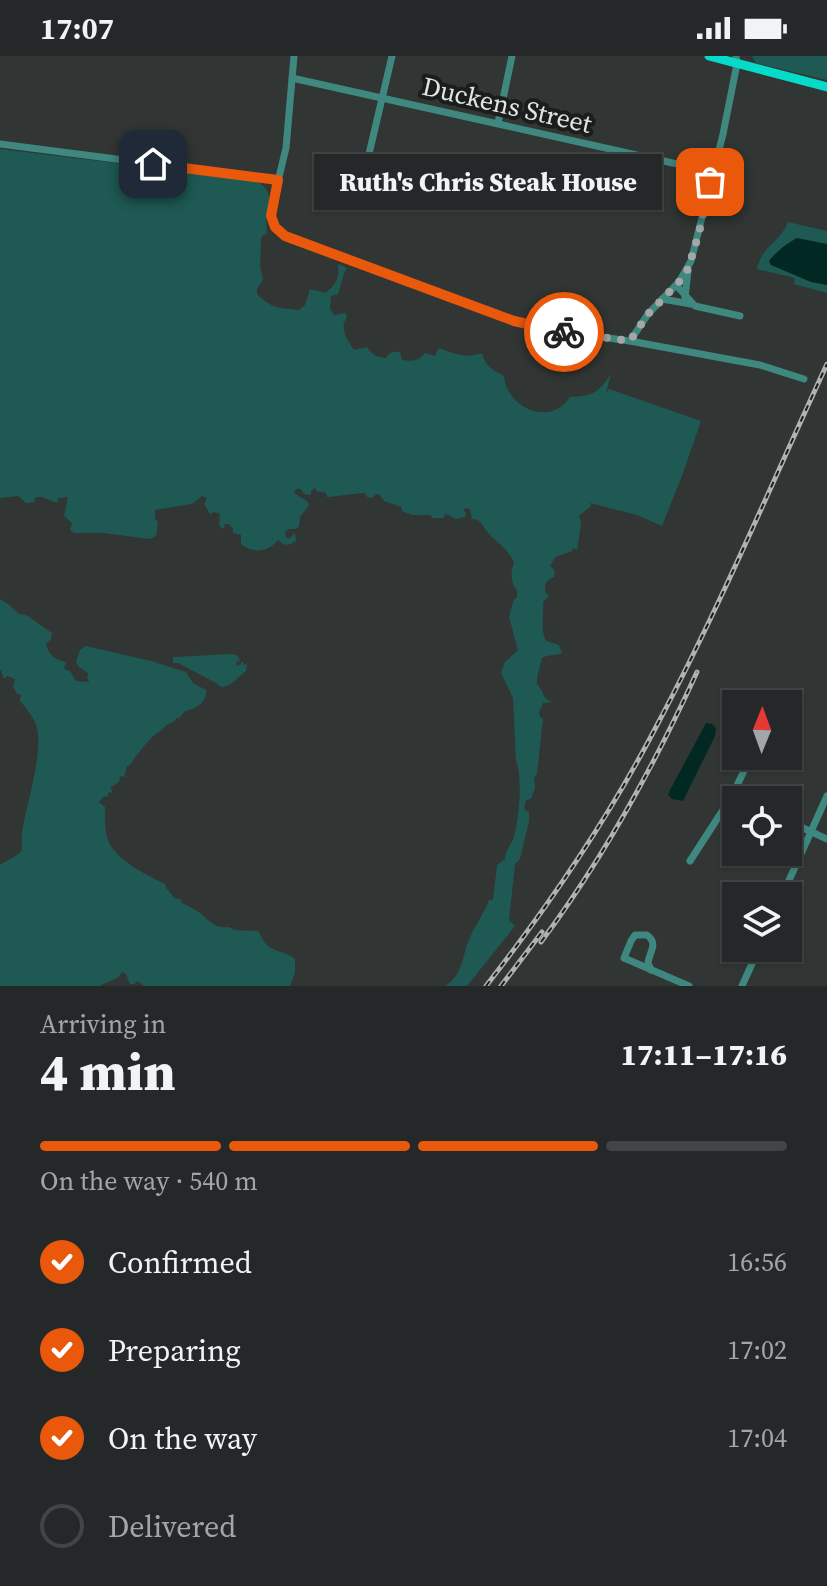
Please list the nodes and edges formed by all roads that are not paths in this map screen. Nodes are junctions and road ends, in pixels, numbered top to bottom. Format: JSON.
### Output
{"nodes":[{"id":1,"x":294,"y":56,"type":"edge"},
{"id":2,"x":392,"y":56,"type":"edge"},
{"id":3,"x":512,"y":56,"type":"edge"},
{"id":4,"x":709,"y":56,"type":"edge"},
{"id":5,"x":738,"y":59,"type":"edge"},
{"id":6,"x":292,"y":78,"type":"junction"},
{"id":7,"x":827,"y":87,"type":"edge"},
{"id":8,"x":383,"y":98,"type":"junction"},
{"id":9,"x":498,"y":123,"type":"junction"},
{"id":10,"x":0,"y":144,"type":"edge"},
{"id":11,"x":365,"y":171,"type":"dead end"},
{"id":12,"x":713,"y":172,"type":"junction"},
{"id":13,"x":278,"y":180,"type":"junction"},
{"id":14,"x":688,"y":269,"type":"junction"},
{"id":15,"x":676,"y":285,"type":"junction"},
{"id":16,"x":685,"y":297,"type":"junction"},
{"id":17,"x":662,"y":299,"type":"junction"},
{"id":18,"x":691,"y":304,"type":"junction"},
{"id":19,"x":740,"y":316,"type":"dead end"},
{"id":20,"x":630,"y":341,"type":"junction"},
{"id":21,"x":804,"y":379,"type":"dead end"},
{"id":22,"x":827,"y":796,"type":"edge"},
{"id":23,"x":722,"y":811,"type":"edge"},
{"id":24,"x":802,"y":828,"type":"edge"},
{"id":25,"x":811,"y":832,"type":"junction"},
{"id":26,"x":827,"y":839,"type":"edge"},
{"id":27,"x":690,"y":861,"type":"dead end"},
{"id":28,"x":788,"y":882,"type":"edge"},
{"id":29,"x":753,"y":962,"type":"edge"},
{"id":30,"x":651,"y":970,"type":"junction"},
{"id":31,"x":689,"y":986,"type":"edge"},
{"id":32,"x":742,"y":986,"type":"edge"}],
"edges":[{"from":1,"to":6,"type":"street"},
{"from":2,"to":8,"type":"street"},
{"from":3,"to":9,"type":"street"},
{"from":4,"to":5,"type":"main road"},
{"from":5,"to":7,"type":"main road"},
{"from":5,"to":12,"type":"street"},
{"from":6,"to":8,"type":"street","name":"Duckens Street"},
{"from":6,"to":13,"type":"street"},
{"from":8,"to":9,"type":"street","name":"Duckens Street"},
{"from":8,"to":11,"type":"street"},
{"from":9,"to":12,"type":"street","name":"Duckens Street"},
{"from":10,"to":13,"type":"street"},
{"from":12,"to":14,"type":"street"},
{"from":13,"to":20,"type":"street"},
{"from":14,"to":15,"type":"street"},
{"from":14,"to":16,"type":"street"},
{"from":15,"to":16,"type":"street"},
{"from":15,"to":17,"type":"street"},
{"from":16,"to":18,"type":"street"},
{"from":17,"to":18,"type":"street"},
{"from":17,"to":20,"type":"street"},
{"from":18,"to":19,"type":"street"},
{"from":20,"to":21,"type":"street"},
{"from":22,"to":25,"type":"street"},
{"from":23,"to":27,"type":"street"},
{"from":24,"to":25,"type":"street"},
{"from":25,"to":26,"type":"street"},
{"from":25,"to":28,"type":"street"},
{"from":29,"to":32,"type":"street"},
{"from":30,"to":30,"type":"street"},
{"from":30,"to":31,"type":"street"}]}
